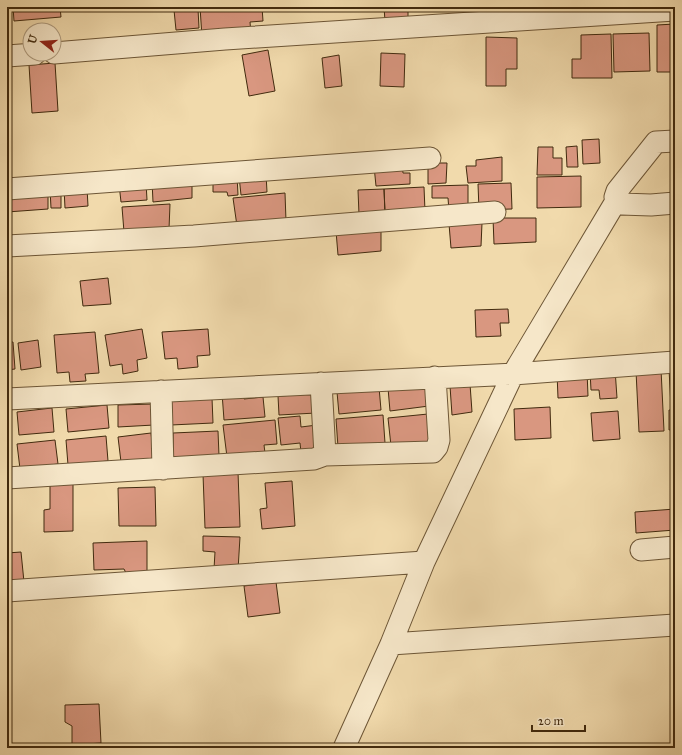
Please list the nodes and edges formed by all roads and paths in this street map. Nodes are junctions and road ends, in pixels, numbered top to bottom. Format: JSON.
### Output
{"nodes":[{"id":1,"x":675,"y":10,"type":"edge"},
{"id":2,"x":62,"y":51,"type":"edge"},
{"id":3,"x":22,"y":55,"type":"edge"},
{"id":4,"x":7,"y":56,"type":"edge"},
{"id":5,"x":675,"y":141,"type":"edge"},
{"id":6,"x":430,"y":158,"type":"dead end"},
{"id":7,"x":7,"y":189,"type":"edge"},
{"id":8,"x":616,"y":200,"type":"junction"},
{"id":9,"x":675,"y":203,"type":"edge"},
{"id":10,"x":495,"y":212,"type":"dead end"},
{"id":11,"x":7,"y":246,"type":"edge"},
{"id":12,"x":675,"y":362,"type":"edge"},
{"id":13,"x":513,"y":374,"type":"junction"},
{"id":14,"x":435,"y":377,"type":"junction"},
{"id":15,"x":321,"y":383,"type":"junction"},
{"id":16,"x":161,"y":391,"type":"junction"},
{"id":17,"x":7,"y":399,"type":"edge"},
{"id":18,"x":325,"y":455,"type":"junction"},
{"id":19,"x":163,"y":469,"type":"junction"},
{"id":20,"x":7,"y":478,"type":"edge"},
{"id":21,"x":675,"y":547,"type":"edge"},
{"id":22,"x":641,"y":550,"type":"dead end"},
{"id":23,"x":424,"y":562,"type":"junction"},
{"id":24,"x":7,"y":591,"type":"edge"},
{"id":25,"x":675,"y":625,"type":"edge"},
{"id":26,"x":391,"y":644,"type":"junction"},
{"id":27,"x":344,"y":748,"type":"edge"}],
"edges":[{"from":1,"to":2,"type":"street"},
{"from":3,"to":4,"type":"street"},
{"from":5,"to":8,"type":"street"},
{"from":6,"to":7,"type":"street"},
{"from":8,"to":9,"type":"street"},
{"from":8,"to":13,"type":"street"},
{"from":10,"to":11,"type":"street"},
{"from":12,"to":13,"type":"street"},
{"from":13,"to":14,"type":"street"},
{"from":13,"to":23,"type":"street"},
{"from":14,"to":15,"type":"street"},
{"from":14,"to":18,"type":"street"},
{"from":15,"to":16,"type":"street"},
{"from":15,"to":18,"type":"street"},
{"from":16,"to":17,"type":"street"},
{"from":16,"to":19,"type":"street"},
{"from":18,"to":19,"type":"street"},
{"from":19,"to":20,"type":"street"},
{"from":21,"to":22,"type":"street"},
{"from":23,"to":24,"type":"street"},
{"from":23,"to":26,"type":"street"},
{"from":25,"to":26,"type":"street"},
{"from":26,"to":27,"type":"street"}]}
